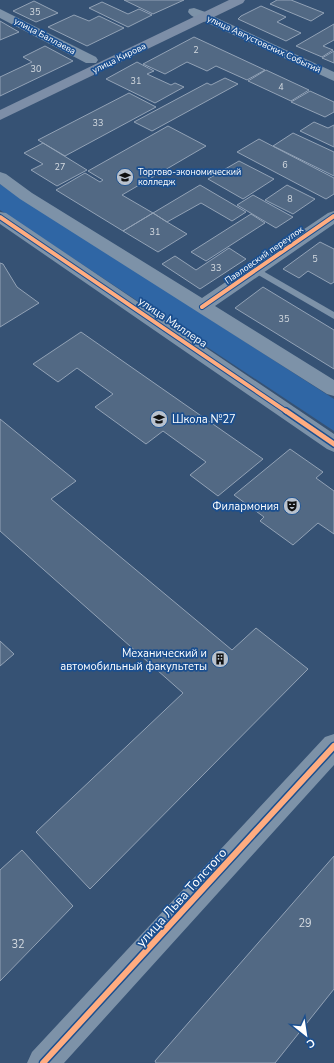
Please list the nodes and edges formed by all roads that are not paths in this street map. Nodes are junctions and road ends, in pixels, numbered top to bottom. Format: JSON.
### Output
{"nodes":[{"id":1,"x":218,"y":0,"type":"edge"},
{"id":2,"x":239,"y":0,"type":"edge"},
{"id":3,"x":0,"y":13,"type":"edge"},
{"id":4,"x":200,"y":14,"type":"junction"},
{"id":5,"x":91,"y":60,"type":"junction"},
{"id":6,"x":334,"y":77,"type":"edge"},
{"id":7,"x":0,"y":105,"type":"edge"},
{"id":8,"x":0,"y":116,"type":"edge"},
{"id":9,"x":0,"y":177,"type":"edge"},
{"id":10,"x":334,"y":216,"type":"edge"},
{"id":11,"x":0,"y":217,"type":"edge"},
{"id":12,"x":256,"y":270,"type":"junction"},
{"id":13,"x":202,"y":307,"type":"junction"},
{"id":14,"x":334,"y":316,"type":"edge"},
{"id":15,"x":334,"y":389,"type":"edge"},
{"id":16,"x":334,"y":444,"type":"edge"},
{"id":17,"x":334,"y":746,"type":"edge"},
{"id":18,"x":44,"y":1063,"type":"edge"}],
"edges":[{"from":1,"to":4,"type":"main road","name":"улица Кирова"},
{"from":2,"to":4,"type":"main road","name":"улица Кирова"},
{"from":3,"to":5,"type":"street","name":"улица Баллаева"},
{"from":4,"to":5,"type":"main road","name":"улица Кирова"},
{"from":4,"to":6,"type":"street","name":"улица Августовских Событий"},
{"from":4,"to":8,"type":"main road","name":"улица Кирова"},
{"from":5,"to":7,"type":"main road","name":"улица Кирова"},
{"from":9,"to":13,"type":"street"},
{"from":10,"to":12,"type":"street","name":"Павловский переулок"},
{"from":11,"to":16,"type":"street","name":"улица Миллера"},
{"from":12,"to":13,"type":"street","name":"Павловский переулок"},
{"from":12,"to":14,"type":"lane"},
{"from":13,"to":15,"type":"street"},
{"from":17,"to":18,"type":"street","name":"улица Льва Толстого"}]}
